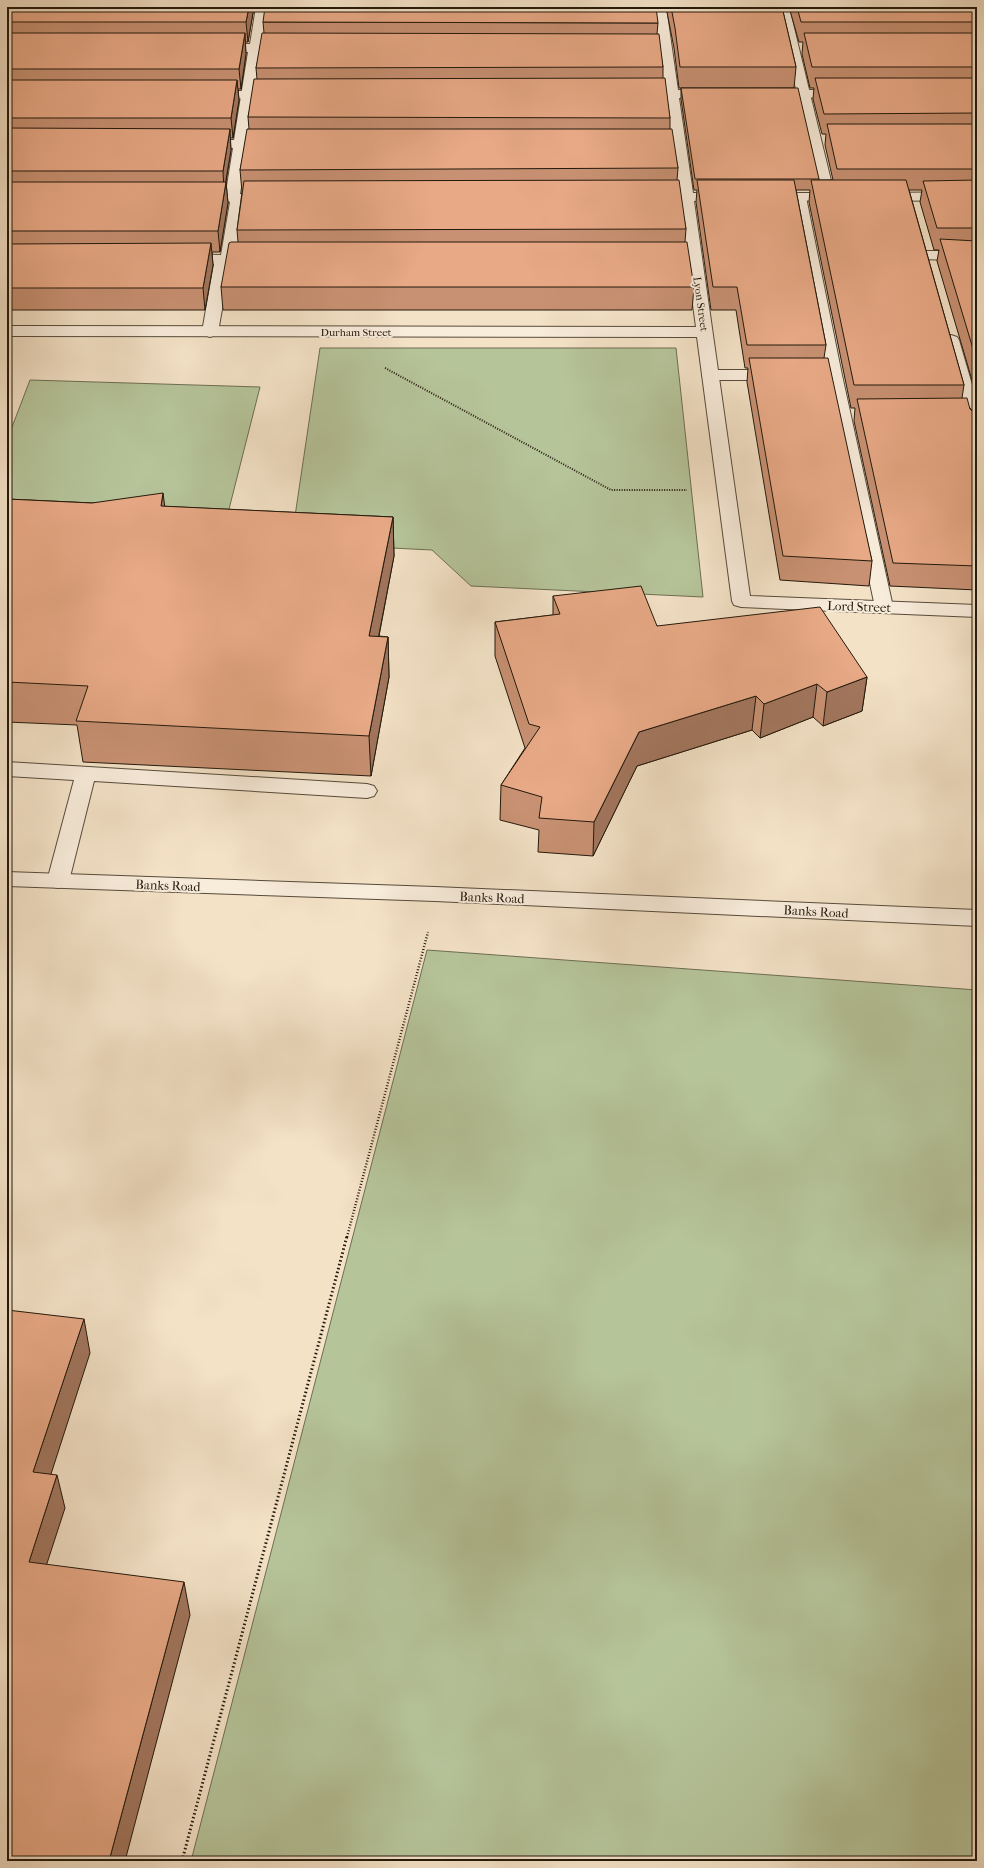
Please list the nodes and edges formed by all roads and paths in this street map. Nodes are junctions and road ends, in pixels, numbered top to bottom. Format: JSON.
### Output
{"nodes":[{"id":1,"x":262,"y":7,"type":"edge"},
{"id":2,"x":660,"y":7,"type":"edge"},
{"id":3,"x":783,"y":7,"type":"edge"},
{"id":4,"x":202,"y":48,"type":"edge"},
{"id":5,"x":256,"y":48,"type":"junction"},
{"id":6,"x":303,"y":48,"type":"edge"},
{"id":7,"x":793,"y":48,"type":"junction"},
{"id":8,"x":809,"y":48,"type":"edge"},
{"id":9,"x":650,"y":49,"type":"edge"},
{"id":10,"x":666,"y":49,"type":"junction"},
{"id":11,"x":626,"y":94,"type":"edge"},
{"id":12,"x":672,"y":94,"type":"junction"},
{"id":13,"x":727,"y":94,"type":"edge"},
{"id":14,"x":759,"y":94,"type":"edge"},
{"id":15,"x":804,"y":94,"type":"junction"},
{"id":16,"x":859,"y":94,"type":"edge"},
{"id":17,"x":193,"y":95,"type":"edge"},
{"id":18,"x":247,"y":95,"type":"junction"},
{"id":19,"x":295,"y":95,"type":"edge"},
{"id":20,"x":815,"y":140,"type":"junction"},
{"id":21,"x":830,"y":140,"type":"edge"},
{"id":22,"x":185,"y":144,"type":"edge"},
{"id":23,"x":240,"y":144,"type":"junction"},
{"id":24,"x":288,"y":144,"type":"edge"},
{"id":25,"x":663,"y":145,"type":"edge"},
{"id":26,"x":679,"y":145,"type":"junction"},
{"id":27,"x":977,"y":196,"type":"edge"},
{"id":28,"x":640,"y":197,"type":"edge"},
{"id":29,"x":686,"y":197,"type":"junction"},
{"id":30,"x":738,"y":197,"type":"edge"},
{"id":31,"x":754,"y":197,"type":"edge"},
{"id":32,"x":798,"y":197,"type":"junction"},
{"id":33,"x":828,"y":197,"type":"junction"},
{"id":34,"x":186,"y":198,"type":"edge"},
{"id":35,"x":235,"y":198,"type":"junction"},
{"id":36,"x":289,"y":198,"type":"edge"},
{"id":37,"x":927,"y":256,"type":"edge"},
{"id":38,"x":977,"y":256,"type":"edge"},
{"id":39,"x":169,"y":259,"type":"edge"},
{"id":40,"x":226,"y":260,"type":"junction"},
{"id":41,"x":276,"y":260,"type":"edge"},
{"id":42,"x":946,"y":323,"type":"edge"},
{"id":43,"x":7,"y":332,"type":"edge"},
{"id":44,"x":210,"y":332,"type":"junction"},
{"id":45,"x":361,"y":332,"type":"junction"},
{"id":46,"x":704,"y":332,"type":"junction"},
{"id":47,"x":710,"y":375,"type":"junction"},
{"id":48,"x":795,"y":375,"type":"edge"},
{"id":49,"x":969,"y":412,"type":"edge"},
{"id":50,"x":977,"y":431,"type":"edge"},
{"id":51,"x":726,"y":490,"type":"junction"},
{"id":52,"x":741,"y":601,"type":"joint"},
{"id":53,"x":884,"y":607,"type":"junction"},
{"id":54,"x":977,"y":611,"type":"edge"},
{"id":55,"x":7,"y":769,"type":"edge"},
{"id":56,"x":85,"y":774,"type":"junction"},
{"id":57,"x":367,"y":791,"type":"dead end"},
{"id":58,"x":7,"y":879,"type":"edge"},
{"id":59,"x":58,"y":881,"type":"junction"},
{"id":60,"x":435,"y":894,"type":"junction"},
{"id":61,"x":977,"y":918,"type":"edge"},
{"id":62,"x":182,"y":1861,"type":"edge"}],
"edges":[{"from":1,"to":5,"type":"street"},
{"from":2,"to":10,"type":"street","name":"Lyon Street"},
{"from":3,"to":7,"type":"street"},
{"from":4,"to":5,"type":"street"},
{"from":5,"to":6,"type":"street"},
{"from":5,"to":18,"type":"street"},
{"from":7,"to":8,"type":"street"},
{"from":7,"to":15,"type":"street"},
{"from":9,"to":10,"type":"street"},
{"from":10,"to":12,"type":"street","name":"Lyon Street"},
{"from":11,"to":12,"type":"street"},
{"from":12,"to":13,"type":"street"},
{"from":12,"to":26,"type":"street","name":"Lyon Street"},
{"from":14,"to":15,"type":"street"},
{"from":15,"to":16,"type":"street"},
{"from":15,"to":20,"type":"street"},
{"from":17,"to":18,"type":"street"},
{"from":18,"to":19,"type":"street"},
{"from":18,"to":23,"type":"street"},
{"from":20,"to":21,"type":"street"},
{"from":20,"to":33,"type":"street"},
{"from":22,"to":23,"type":"street"},
{"from":23,"to":24,"type":"street"},
{"from":23,"to":35,"type":"street"},
{"from":25,"to":26,"type":"street"},
{"from":26,"to":29,"type":"street","name":"Lyon Street"},
{"from":27,"to":33,"type":"street"},
{"from":28,"to":29,"type":"street"},
{"from":29,"to":30,"type":"street"},
{"from":29,"to":46,"type":"street","name":"Lyon Street"},
{"from":31,"to":32,"type":"street"},
{"from":32,"to":33,"type":"street"},
{"from":32,"to":53,"type":"street"},
{"from":34,"to":35,"type":"street"},
{"from":35,"to":36,"type":"street"},
{"from":35,"to":40,"type":"street"},
{"from":37,"to":38,"type":"street"},
{"from":39,"to":40,"type":"street"},
{"from":40,"to":41,"type":"street"},
{"from":40,"to":44,"type":"street"},
{"from":42,"to":49,"type":"street"},
{"from":43,"to":44,"type":"street","name":"Durham Street"},
{"from":44,"to":45,"type":"street","name":"Durham Street"},
{"from":45,"to":46,"type":"street","name":"Durham Street"},
{"from":45,"to":51,"type":"path"},
{"from":46,"to":47,"type":"street","name":"Lyon Street"},
{"from":47,"to":48,"type":"street"},
{"from":47,"to":51,"type":"street","name":"Lyon Street"},
{"from":49,"to":50,"type":"street"},
{"from":51,"to":52,"type":"street","name":"Lyon Street"},
{"from":52,"to":53,"type":"street","name":"Lord Street"},
{"from":53,"to":54,"type":"street","name":"Lord Street"},
{"from":55,"to":56,"type":"street"},
{"from":56,"to":57,"type":"street"},
{"from":56,"to":59,"type":"street"},
{"from":58,"to":59,"type":"street","name":"Banks Road"},
{"from":59,"to":60,"type":"street","name":"Banks Road"},
{"from":60,"to":61,"type":"street","name":"Banks Road"},
{"from":60,"to":62,"type":"path"}]}
